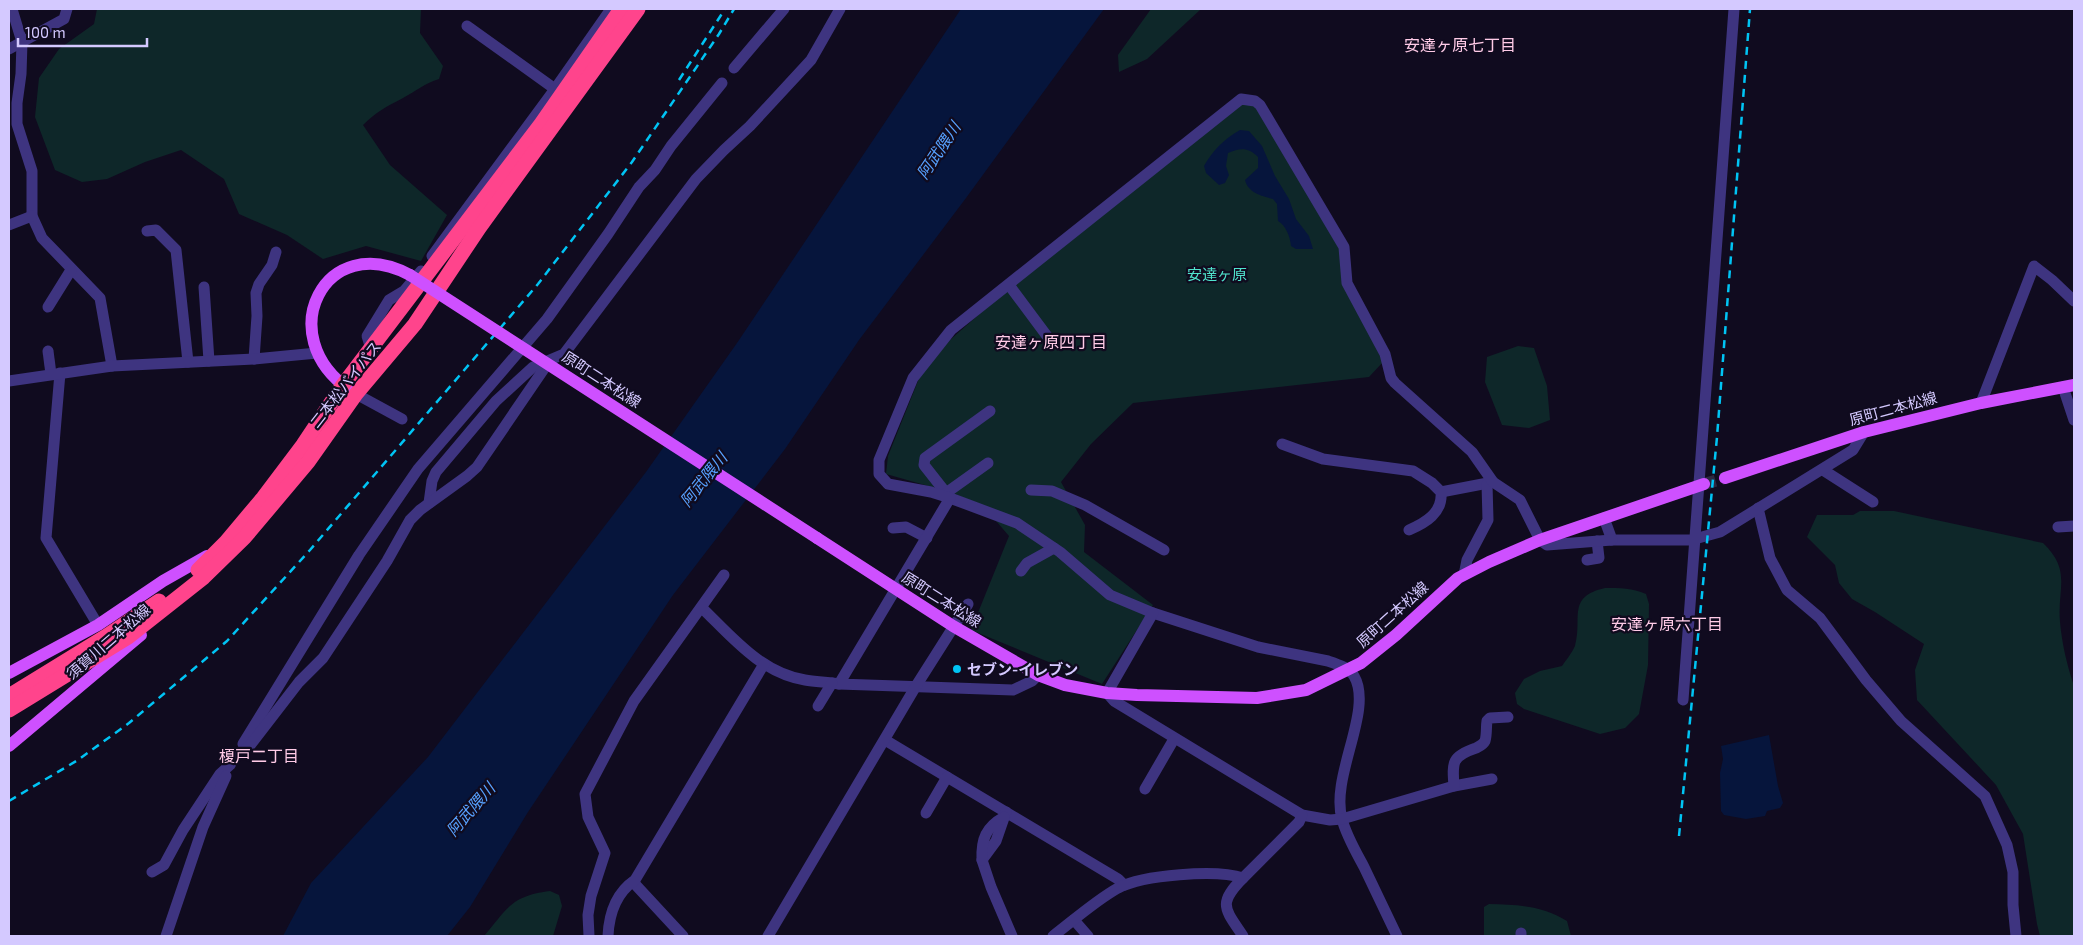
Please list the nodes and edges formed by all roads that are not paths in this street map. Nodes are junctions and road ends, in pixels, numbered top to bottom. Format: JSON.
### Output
{"nodes":[{"id":1,"x":12,"y":9,"type":"edge"},
{"id":2,"x":67,"y":9,"type":"edge"},
{"id":3,"x":611,"y":9,"type":"edge"},
{"id":4,"x":621,"y":9,"type":"edge"},
{"id":5,"x":638,"y":9,"type":"edge"},
{"id":6,"x":784,"y":9,"type":"edge"},
{"id":7,"x":840,"y":9,"type":"edge"},
{"id":8,"x":1734,"y":9,"type":"edge"},
{"id":9,"x":467,"y":26,"type":"dead end"},
{"id":10,"x":22,"y":42,"type":"junction"},
{"id":11,"x":9,"y":50,"type":"edge"},
{"id":12,"x":734,"y":68,"type":"dead end"},
{"id":13,"x":722,"y":84,"type":"dead end"},
{"id":14,"x":555,"y":90,"type":"junction"},
{"id":15,"x":32,"y":216,"type":"junction"},
{"id":16,"x":9,"y":225,"type":"edge"},
{"id":17,"x":147,"y":231,"type":"dead end"},
{"id":18,"x":276,"y":252,"type":"dead end"},
{"id":19,"x":70,"y":270,"type":"junction"},
{"id":20,"x":1009,"y":285,"type":"junction"},
{"id":21,"x":204,"y":287,"type":"dead end"},
{"id":22,"x":2074,"y":301,"type":"edge"},
{"id":23,"x":48,"y":307,"type":"dead end"},
{"id":24,"x":1047,"y":336,"type":"dead end"},
{"id":25,"x":371,"y":349,"type":"junction"},
{"id":26,"x":48,"y":350,"type":"dead end"},
{"id":27,"x":317,"y":353,"type":"junction"},
{"id":28,"x":254,"y":359,"type":"junction"},
{"id":29,"x":208,"y":361,"type":"junction"},
{"id":30,"x":188,"y":362,"type":"junction"},
{"id":31,"x":548,"y":363,"type":"junction"},
{"id":32,"x":112,"y":366,"type":"junction"},
{"id":33,"x":56,"y":374,"type":"junction"},
{"id":34,"x":9,"y":381,"type":"edge"},
{"id":35,"x":2071,"y":384,"type":"edge"},
{"id":36,"x":344,"y":385,"type":"junction"},
{"id":37,"x":356,"y":394,"type":"junction"},
{"id":38,"x":1981,"y":403,"type":"junction"},
{"id":39,"x":990,"y":411,"type":"dead end"},
{"id":40,"x":402,"y":419,"type":"dead end"},
{"id":41,"x":2074,"y":420,"type":"edge"},
{"id":42,"x":1864,"y":432,"type":"junction"},
{"id":43,"x":1282,"y":444,"type":"dead end"},
{"id":44,"x":988,"y":463,"type":"dead end"},
{"id":45,"x":1823,"y":470,"type":"junction"},
{"id":46,"x":1725,"y":478,"type":"tunnel mouth"},
{"id":47,"x":1490,"y":483,"type":"junction"},
{"id":48,"x":1701,"y":485,"type":"junction"},
{"id":49,"x":1030,"y":490,"type":"dead end"},
{"id":50,"x":1441,"y":492,"type":"junction"},
{"id":51,"x":948,"y":496,"type":"junction"},
{"id":52,"x":1873,"y":502,"type":"dead end"},
{"id":53,"x":429,"y":503,"type":"junction"},
{"id":54,"x":1758,"y":508,"type":"junction"},
{"id":55,"x":1604,"y":518,"type":"junction"},
{"id":56,"x":2074,"y":526,"type":"edge"},
{"id":57,"x":2058,"y":527,"type":"dead end"},
{"id":58,"x":893,"y":528,"type":"dead end"},
{"id":59,"x":1409,"y":530,"type":"dead end"},
{"id":60,"x":927,"y":538,"type":"junction"},
{"id":61,"x":1694,"y":539,"type":"junction"},
{"id":62,"x":1540,"y":540,"type":"junction"},
{"id":63,"x":1612,"y":540,"type":"junction"},
{"id":64,"x":1597,"y":541,"type":"junction"},
{"id":65,"x":226,"y":542,"type":"junction"},
{"id":66,"x":1054,"y":548,"type":"junction"},
{"id":67,"x":1164,"y":550,"type":"dead end"},
{"id":68,"x":226,"y":558,"type":"junction"},
{"id":69,"x":1587,"y":560,"type":"dead end"},
{"id":70,"x":1021,"y":572,"type":"dead end"},
{"id":71,"x":1464,"y":575,"type":"junction"},
{"id":72,"x":724,"y":576,"type":"dead end"},
{"id":73,"x":896,"y":590,"type":"junction"},
{"id":74,"x":968,"y":604,"type":"dead end"},
{"id":75,"x":702,"y":608,"type":"junction"},
{"id":76,"x":1152,"y":613,"type":"junction"},
{"id":77,"x":98,"y":625,"type":"junction"},
{"id":78,"x":953,"y":626,"type":"junction"},
{"id":79,"x":764,"y":664,"type":"junction"},
{"id":80,"x":1347,"y":670,"type":"junction"},
{"id":81,"x":9,"y":673,"type":"edge"},
{"id":82,"x":1038,"y":675,"type":"junction"},
{"id":83,"x":836,"y":683,"type":"junction"},
{"id":84,"x":916,"y":686,"type":"junction"},
{"id":85,"x":1107,"y":693,"type":"junction"},
{"id":86,"x":9,"y":696,"type":"edge"},
{"id":87,"x":1683,"y":700,"type":"dead end"},
{"id":88,"x":818,"y":706,"type":"dead end"},
{"id":89,"x":9,"y":710,"type":"edge"},
{"id":90,"x":1508,"y":717,"type":"dead end"},
{"id":91,"x":1174,"y":739,"type":"junction"},
{"id":92,"x":886,"y":740,"type":"junction"},
{"id":93,"x":242,"y":744,"type":"dead end"},
{"id":94,"x":9,"y":746,"type":"edge"},
{"id":95,"x":226,"y":776,"type":"dead end"},
{"id":96,"x":947,"y":777,"type":"junction"},
{"id":97,"x":1492,"y":779,"type":"dead end"},
{"id":98,"x":1454,"y":786,"type":"junction"},
{"id":99,"x":1145,"y":789,"type":"dead end"},
{"id":100,"x":926,"y":813,"type":"dead end"},
{"id":101,"x":1005,"y":814,"type":"junction"},
{"id":102,"x":1302,"y":815,"type":"junction"},
{"id":103,"x":1342,"y":819,"type":"junction"},
{"id":104,"x":152,"y":872,"type":"dead end"},
{"id":105,"x":1243,"y":878,"type":"junction"},
{"id":106,"x":633,"y":882,"type":"junction"},
{"id":107,"x":1124,"y":886,"type":"junction"},
{"id":108,"x":1074,"y":920,"type":"junction"},
{"id":109,"x":166,"y":936,"type":"edge"},
{"id":110,"x":589,"y":936,"type":"edge"},
{"id":111,"x":608,"y":936,"type":"edge"},
{"id":112,"x":683,"y":936,"type":"edge"},
{"id":113,"x":768,"y":936,"type":"edge"},
{"id":114,"x":1012,"y":936,"type":"edge"},
{"id":115,"x":1053,"y":936,"type":"edge"},
{"id":116,"x":1088,"y":936,"type":"edge"},
{"id":117,"x":1243,"y":936,"type":"edge"},
{"id":118,"x":1397,"y":936,"type":"edge"},
{"id":119,"x":2016,"y":936,"type":"edge"}],
"edges":[{"from":1,"to":10,"type":"street"},
{"from":2,"to":10,"type":"street"},
{"from":3,"to":14,"type":"street"},
{"from":4,"to":25,"type":"highway","name":"二本松バイパス"},
{"from":5,"to":37,"type":"highway","name":"二本松バイパス"},
{"from":6,"to":12,"type":"street"},
{"from":7,"to":53,"type":"street"},
{"from":8,"to":48,"type":"street"},
{"from":9,"to":14,"type":"street"},
{"from":10,"to":11,"type":"street"},
{"from":10,"to":15,"type":"street"},
{"from":13,"to":93,"type":"street"},
{"from":14,"to":25,"type":"street"},
{"from":15,"to":16,"type":"street"},
{"from":15,"to":19,"type":"street"},
{"from":17,"to":30,"type":"street"},
{"from":18,"to":28,"type":"street"},
{"from":19,"to":23,"type":"street"},
{"from":19,"to":32,"type":"street"},
{"from":20,"to":24,"type":"street"},
{"from":20,"to":47,"type":"street"},
{"from":20,"to":51,"type":"street"},
{"from":21,"to":29,"type":"street"},
{"from":22,"to":38,"type":"street"},
{"from":25,"to":36,"type":"highway","name":"二本松バイパス"},
{"from":26,"to":33,"type":"street"},
{"from":27,"to":28,"type":"street"},
{"from":27,"to":31,"type":"main road","name":"原町二本松線","bridge":true},
{"from":27,"to":36,"type":"main road","name":"原町二本松線"},
{"from":28,"to":29,"type":"street"},
{"from":29,"to":30,"type":"street"},
{"from":30,"to":32,"type":"street"},
{"from":31,"to":53,"type":"street"},
{"from":31,"to":73,"type":"main road","name":"原町二本松線","bridge":true},
{"from":32,"to":33,"type":"street"},
{"from":33,"to":34,"type":"street"},
{"from":33,"to":77,"type":"street"},
{"from":35,"to":38,"type":"main road","name":"原町二本松線"},
{"from":35,"to":41,"type":"street"},
{"from":36,"to":37,"type":"main road","name":"原町二本松線"},
{"from":36,"to":65,"type":"highway","name":"二本松バイパス"},
{"from":37,"to":40,"type":"street"},
{"from":37,"to":68,"type":"highway","name":"二本松バイパス"},
{"from":38,"to":42,"type":"main road","name":"原町二本松線"},
{"from":39,"to":51,"type":"street"},
{"from":42,"to":45,"type":"street"},
{"from":42,"to":46,"type":"main road","name":"原町二本松線"},
{"from":43,"to":50,"type":"street"},
{"from":44,"to":51,"type":"street"},
{"from":45,"to":52,"type":"street"},
{"from":45,"to":54,"type":"street"},
{"from":47,"to":50,"type":"street"},
{"from":47,"to":62,"type":"street"},
{"from":47,"to":71,"type":"street"},
{"from":48,"to":55,"type":"main road","name":"原町二本松線"},
{"from":48,"to":61,"type":"street"},
{"from":49,"to":67,"type":"street"},
{"from":50,"to":59,"type":"street"},
{"from":51,"to":60,"type":"street"},
{"from":51,"to":66,"type":"street"},
{"from":53,"to":104,"type":"street"},
{"from":54,"to":61,"type":"street"},
{"from":54,"to":119,"type":"street"},
{"from":55,"to":62,"type":"main road","name":"原町二本松線"},
{"from":55,"to":63,"type":"street"},
{"from":56,"to":57,"type":"street"},
{"from":58,"to":60,"type":"street"},
{"from":60,"to":73,"type":"street"},
{"from":61,"to":63,"type":"street"},
{"from":61,"to":87,"type":"street"},
{"from":62,"to":64,"type":"street"},
{"from":62,"to":71,"type":"main road","name":"原町二本松線"},
{"from":63,"to":64,"type":"street"},
{"from":64,"to":69,"type":"street"},
{"from":65,"to":77,"type":"main road","name":"須賀川二本松線"},
{"from":65,"to":86,"type":"highway","name":"二本松バイパス"},
{"from":66,"to":70,"type":"street"},
{"from":66,"to":76,"type":"street"},
{"from":68,"to":89,"type":"highway","name":"二本松バイパス"},
{"from":68,"to":94,"type":"main road","name":"須賀川二本松線"},
{"from":71,"to":80,"type":"main road","name":"原町二本松線"},
{"from":72,"to":75,"type":"street"},
{"from":73,"to":78,"type":"main road","name":"原町二本松線"},
{"from":73,"to":83,"type":"street"},
{"from":74,"to":78,"type":"street"},
{"from":75,"to":79,"type":"street"},
{"from":75,"to":110,"type":"street"},
{"from":76,"to":80,"type":"street"},
{"from":76,"to":85,"type":"street"},
{"from":77,"to":81,"type":"main road","name":"須賀川二本松線"},
{"from":78,"to":82,"type":"main road","name":"原町二本松線"},
{"from":78,"to":84,"type":"street"},
{"from":79,"to":83,"type":"street"},
{"from":79,"to":106,"type":"street"},
{"from":80,"to":85,"type":"main road","name":"原町二本松線"},
{"from":80,"to":103,"type":"street"},
{"from":82,"to":84,"type":"street"},
{"from":82,"to":85,"type":"main road","name":"原町二本松線"},
{"from":83,"to":84,"type":"street"},
{"from":83,"to":88,"type":"street"},
{"from":84,"to":92,"type":"street"},
{"from":85,"to":91,"type":"street"},
{"from":90,"to":98,"type":"street"},
{"from":91,"to":99,"type":"street"},
{"from":91,"to":102,"type":"street"},
{"from":92,"to":96,"type":"street"},
{"from":92,"to":113,"type":"street"},
{"from":95,"to":109,"type":"street"},
{"from":96,"to":100,"type":"street"},
{"from":96,"to":101,"type":"street"},
{"from":97,"to":98,"type":"street"},
{"from":98,"to":103,"type":"street"},
{"from":101,"to":107,"type":"street"},
{"from":101,"to":114,"type":"street"},
{"from":102,"to":103,"type":"street"},
{"from":102,"to":105,"type":"street"},
{"from":103,"to":118,"type":"street"},
{"from":105,"to":107,"type":"street"},
{"from":105,"to":117,"type":"street"},
{"from":106,"to":111,"type":"street"},
{"from":106,"to":112,"type":"street"},
{"from":107,"to":108,"type":"street"},
{"from":108,"to":115,"type":"street"},
{"from":108,"to":116,"type":"street"}]}
